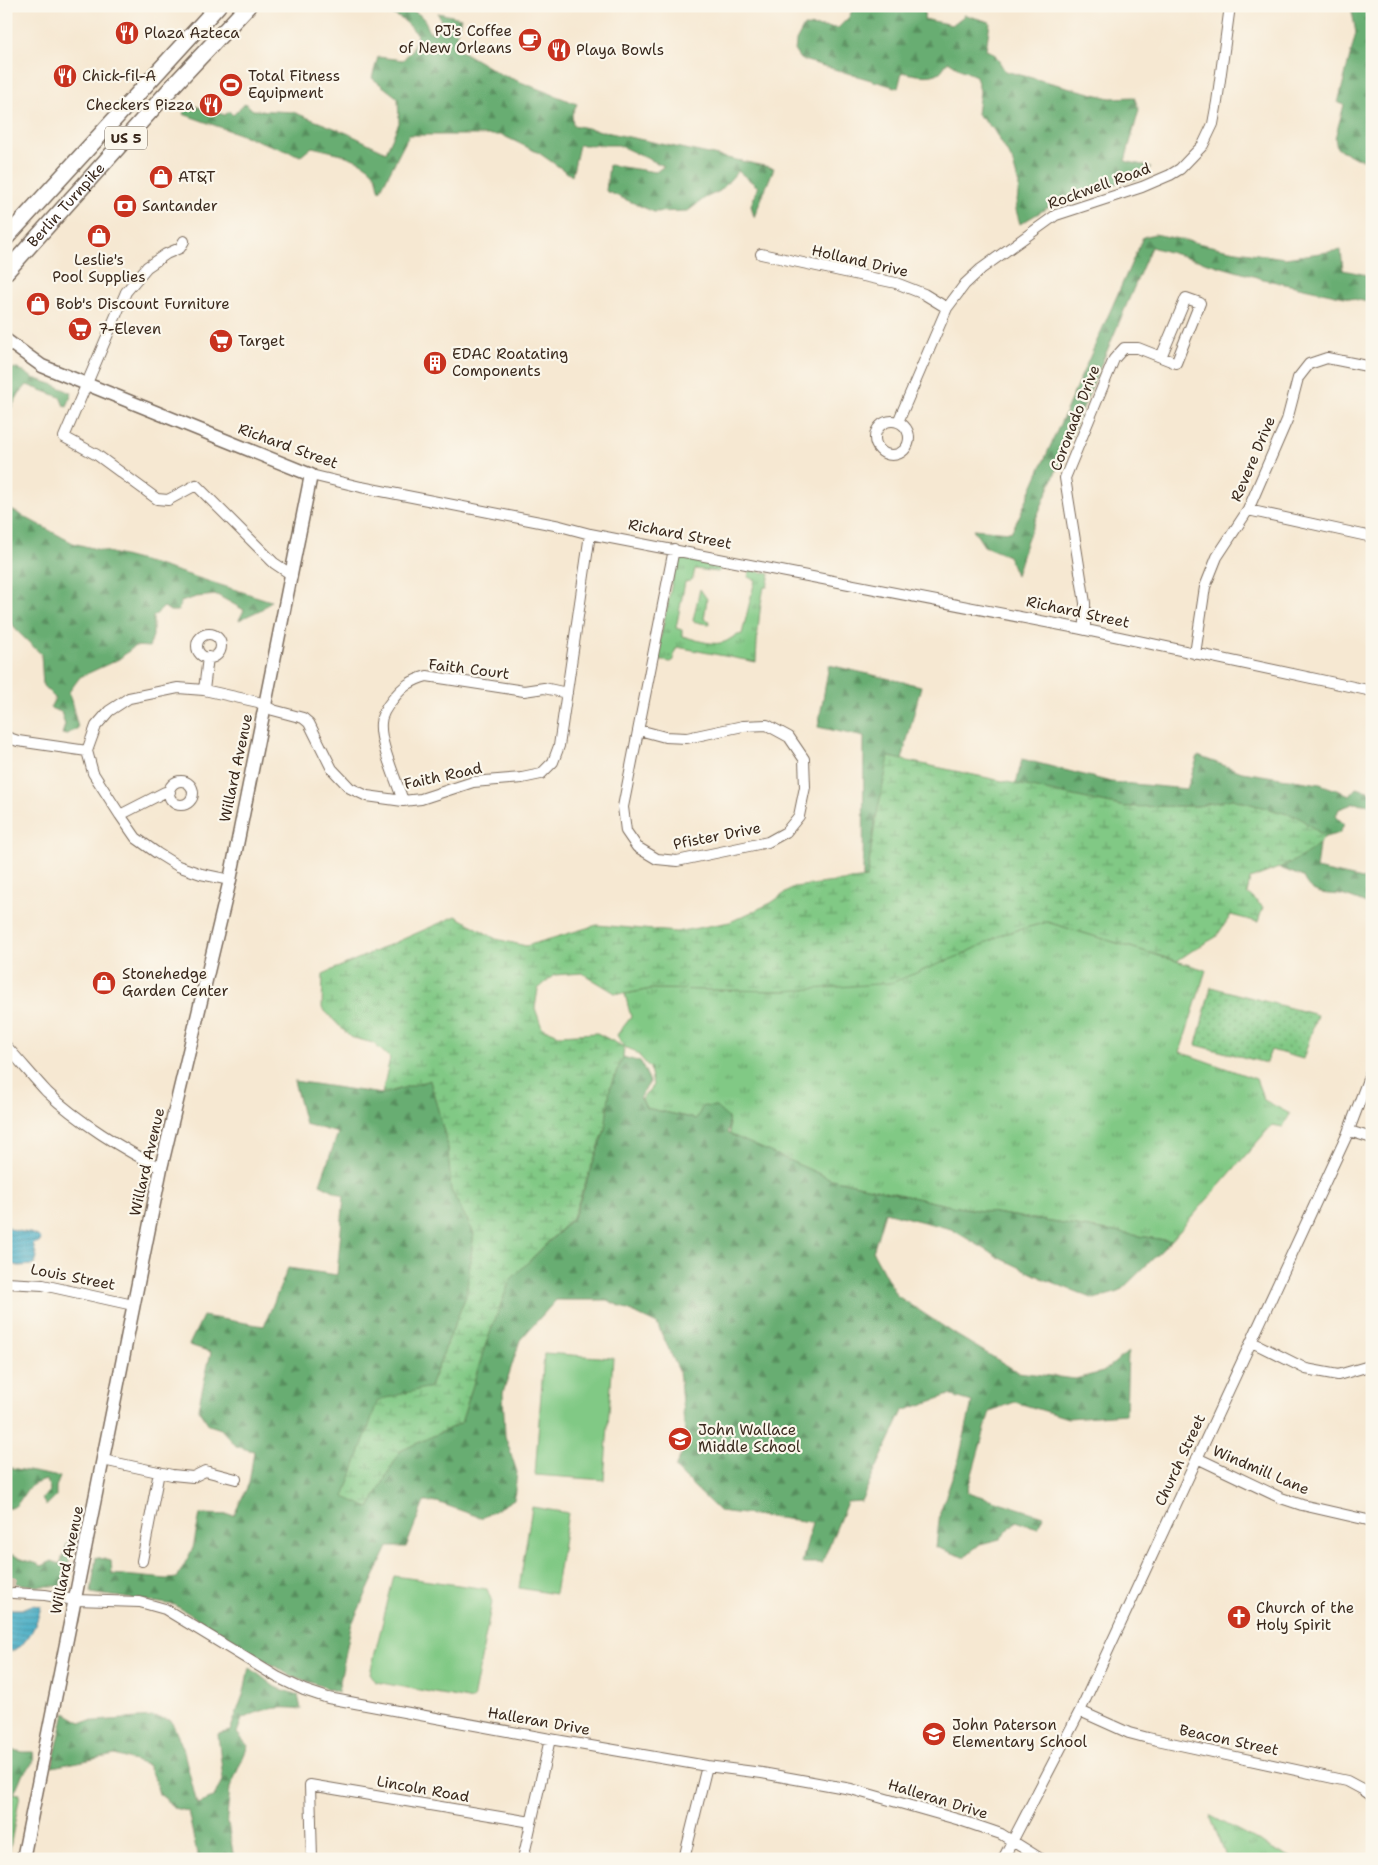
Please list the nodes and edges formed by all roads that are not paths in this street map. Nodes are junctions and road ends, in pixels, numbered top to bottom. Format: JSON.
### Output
{"nodes":[{"id":1,"x":218,"y":6,"type":"edge"},
{"id":2,"x":248,"y":6,"type":"edge"},
{"id":3,"x":1230,"y":6,"type":"edge"},
{"id":4,"x":140,"y":92,"type":"junction"},
{"id":5,"x":155,"y":106,"type":"junction"},
{"id":6,"x":6,"y":238,"type":"edge"},
{"id":7,"x":184,"y":241,"type":"dead end"},
{"id":8,"x":761,"y":254,"type":"dead end"},
{"id":9,"x":6,"y":272,"type":"edge"},
{"id":10,"x":947,"y":308,"type":"junction"},
{"id":11,"x":6,"y":340,"type":"edge"},
{"id":12,"x":1161,"y":357,"type":"junction"},
{"id":13,"x":1372,"y":368,"type":"edge"},
{"id":14,"x":86,"y":385,"type":"junction"},
{"id":15,"x":898,"y":422,"type":"dead end"},
{"id":16,"x":311,"y":475,"type":"junction"},
{"id":17,"x":1248,"y":510,"type":"junction"},
{"id":18,"x":590,"y":534,"type":"junction"},
{"id":19,"x":1372,"y":537,"type":"edge"},
{"id":20,"x":674,"y":549,"type":"junction"},
{"id":21,"x":292,"y":575,"type":"junction"},
{"id":22,"x":1085,"y":630,"type":"junction"},
{"id":23,"x":1196,"y":654,"type":"junction"},
{"id":24,"x":208,"y":658,"type":"dead end"},
{"id":25,"x":204,"y":690,"type":"junction"},
{"id":26,"x":1372,"y":691,"type":"edge"},
{"id":27,"x":567,"y":693,"type":"junction"},
{"id":28,"x":265,"y":706,"type":"junction"},
{"id":29,"x":639,"y":730,"type":"junction"},
{"id":30,"x":6,"y":736,"type":"edge"},
{"id":31,"x":87,"y":751,"type":"junction"},
{"id":32,"x":170,"y":792,"type":"dead end"},
{"id":33,"x":404,"y":801,"type":"junction"},
{"id":34,"x":120,"y":816,"type":"junction"},
{"id":35,"x":230,"y":880,"type":"junction"},
{"id":36,"x":6,"y":1046,"type":"edge"},
{"id":37,"x":1372,"y":1069,"type":"edge"},
{"id":38,"x":1348,"y":1131,"type":"junction"},
{"id":39,"x":1372,"y":1138,"type":"edge"},
{"id":40,"x":161,"y":1168,"type":"junction"},
{"id":41,"x":6,"y":1283,"type":"edge"},
{"id":42,"x":133,"y":1305,"type":"junction"},
{"id":43,"x":1252,"y":1342,"type":"junction"},
{"id":44,"x":1372,"y":1367,"type":"edge"},
{"id":45,"x":1196,"y":1458,"type":"junction"},
{"id":46,"x":103,"y":1460,"type":"junction"},
{"id":47,"x":159,"y":1472,"type":"junction"},
{"id":48,"x":236,"y":1479,"type":"dead end"},
{"id":49,"x":1372,"y":1521,"type":"edge"},
{"id":50,"x":142,"y":1561,"type":"dead end"},
{"id":51,"x":14,"y":1589,"type":"tunnel mouth"},
{"id":52,"x":75,"y":1600,"type":"junction"},
{"id":53,"x":1080,"y":1711,"type":"junction"},
{"id":54,"x":550,"y":1739,"type":"junction"},
{"id":55,"x":707,"y":1766,"type":"junction"},
{"id":56,"x":1372,"y":1796,"type":"edge"},
{"id":57,"x":531,"y":1822,"type":"junction"},
{"id":58,"x":1012,"y":1842,"type":"junction"},
{"id":59,"x":23,"y":1859,"type":"edge"},
{"id":60,"x":312,"y":1859,"type":"edge"},
{"id":61,"x":523,"y":1859,"type":"edge"},
{"id":62,"x":684,"y":1859,"type":"edge"},
{"id":63,"x":1003,"y":1859,"type":"edge"},
{"id":64,"x":1041,"y":1859,"type":"edge"}],
"edges":[{"from":1,"to":4,"type":"highway","name":"Berlin Turnpike","number":"US 5"},
{"from":2,"to":5,"type":"highway","name":"Berlin Turnpike","number":"US 5"},
{"from":3,"to":10,"type":"street","name":"Rockwell Road"},
{"from":4,"to":5,"type":"highway"},
{"from":4,"to":6,"type":"highway","name":"Berlin Turnpike","number":"US 5"},
{"from":5,"to":9,"type":"highway","name":"Berlin Turnpike","number":"US 5"},
{"from":7,"to":14,"type":"street"},
{"from":8,"to":10,"type":"street","name":"Holland Drive"},
{"from":10,"to":15,"type":"street","name":"Rockwell Road"},
{"from":11,"to":14,"type":"main road","name":"Richard Street"},
{"from":12,"to":12,"type":"street"},
{"from":12,"to":22,"type":"street","name":"Coronado Drive"},
{"from":13,"to":17,"type":"street","name":"Revere Drive"},
{"from":14,"to":16,"type":"main road","name":"Richard Street"},
{"from":14,"to":21,"type":"street"},
{"from":16,"to":18,"type":"street","name":"Richard Street"},
{"from":16,"to":21,"type":"main road","name":"Willard Avenue"},
{"from":17,"to":19,"type":"street"},
{"from":17,"to":23,"type":"street","name":"Revere Drive"},
{"from":18,"to":20,"type":"street","name":"Richard Street"},
{"from":18,"to":27,"type":"street","name":"Faith Road"},
{"from":20,"to":22,"type":"street","name":"Richard Street"},
{"from":20,"to":29,"type":"street","name":"Pfister Drive"},
{"from":21,"to":28,"type":"main road","name":"Willard Avenue"},
{"from":22,"to":23,"type":"street","name":"Richard Street"},
{"from":23,"to":26,"type":"street","name":"Richard Street"},
{"from":24,"to":25,"type":"street"},
{"from":25,"to":28,"type":"street","name":"Faith Road"},
{"from":25,"to":31,"type":"street","name":"Faith Road"},
{"from":27,"to":33,"type":"street","name":"Faith Road"},
{"from":27,"to":33,"type":"street","name":"Faith Court"},
{"from":28,"to":33,"type":"street","name":"Faith Road"},
{"from":28,"to":35,"type":"main road","name":"Willard Avenue"},
{"from":29,"to":29,"type":"street","name":"Pfister Drive"},
{"from":30,"to":31,"type":"street"},
{"from":31,"to":34,"type":"street"},
{"from":32,"to":34,"type":"street"},
{"from":34,"to":35,"type":"street"},
{"from":35,"to":40,"type":"main road","name":"Willard Avenue"},
{"from":36,"to":40,"type":"street"},
{"from":37,"to":38,"type":"street","name":"Church Street"},
{"from":38,"to":39,"type":"street"},
{"from":38,"to":43,"type":"street","name":"Church Street"},
{"from":40,"to":42,"type":"main road","name":"Willard Avenue"},
{"from":41,"to":42,"type":"street","name":"Louis Street"},
{"from":42,"to":46,"type":"main road","name":"Willard Avenue"},
{"from":43,"to":44,"type":"street"},
{"from":43,"to":45,"type":"street","name":"Church Street"},
{"from":45,"to":49,"type":"street","name":"Windmill Lane"},
{"from":45,"to":53,"type":"street","name":"Church Street"},
{"from":46,"to":47,"type":"street"},
{"from":46,"to":52,"type":"main road","name":"Willard Avenue"},
{"from":47,"to":48,"type":"street"},
{"from":47,"to":50,"type":"street"},
{"from":51,"to":52,"type":"street","name":"Halleran Drive"},
{"from":52,"to":54,"type":"street","name":"Halleran Drive"},
{"from":52,"to":59,"type":"main road","name":"Willard Avenue"},
{"from":53,"to":56,"type":"street","name":"Beacon Street"},
{"from":53,"to":58,"type":"street","name":"Church Street"},
{"from":54,"to":55,"type":"street","name":"Halleran Drive"},
{"from":54,"to":57,"type":"street"},
{"from":55,"to":58,"type":"street","name":"Halleran Drive"},
{"from":55,"to":62,"type":"street"},
{"from":57,"to":60,"type":"street","name":"Lincoln Road"},
{"from":57,"to":61,"type":"street"},
{"from":58,"to":63,"type":"street","name":"Church Street"},
{"from":58,"to":64,"type":"street","name":"Halleran Drive"}]}
